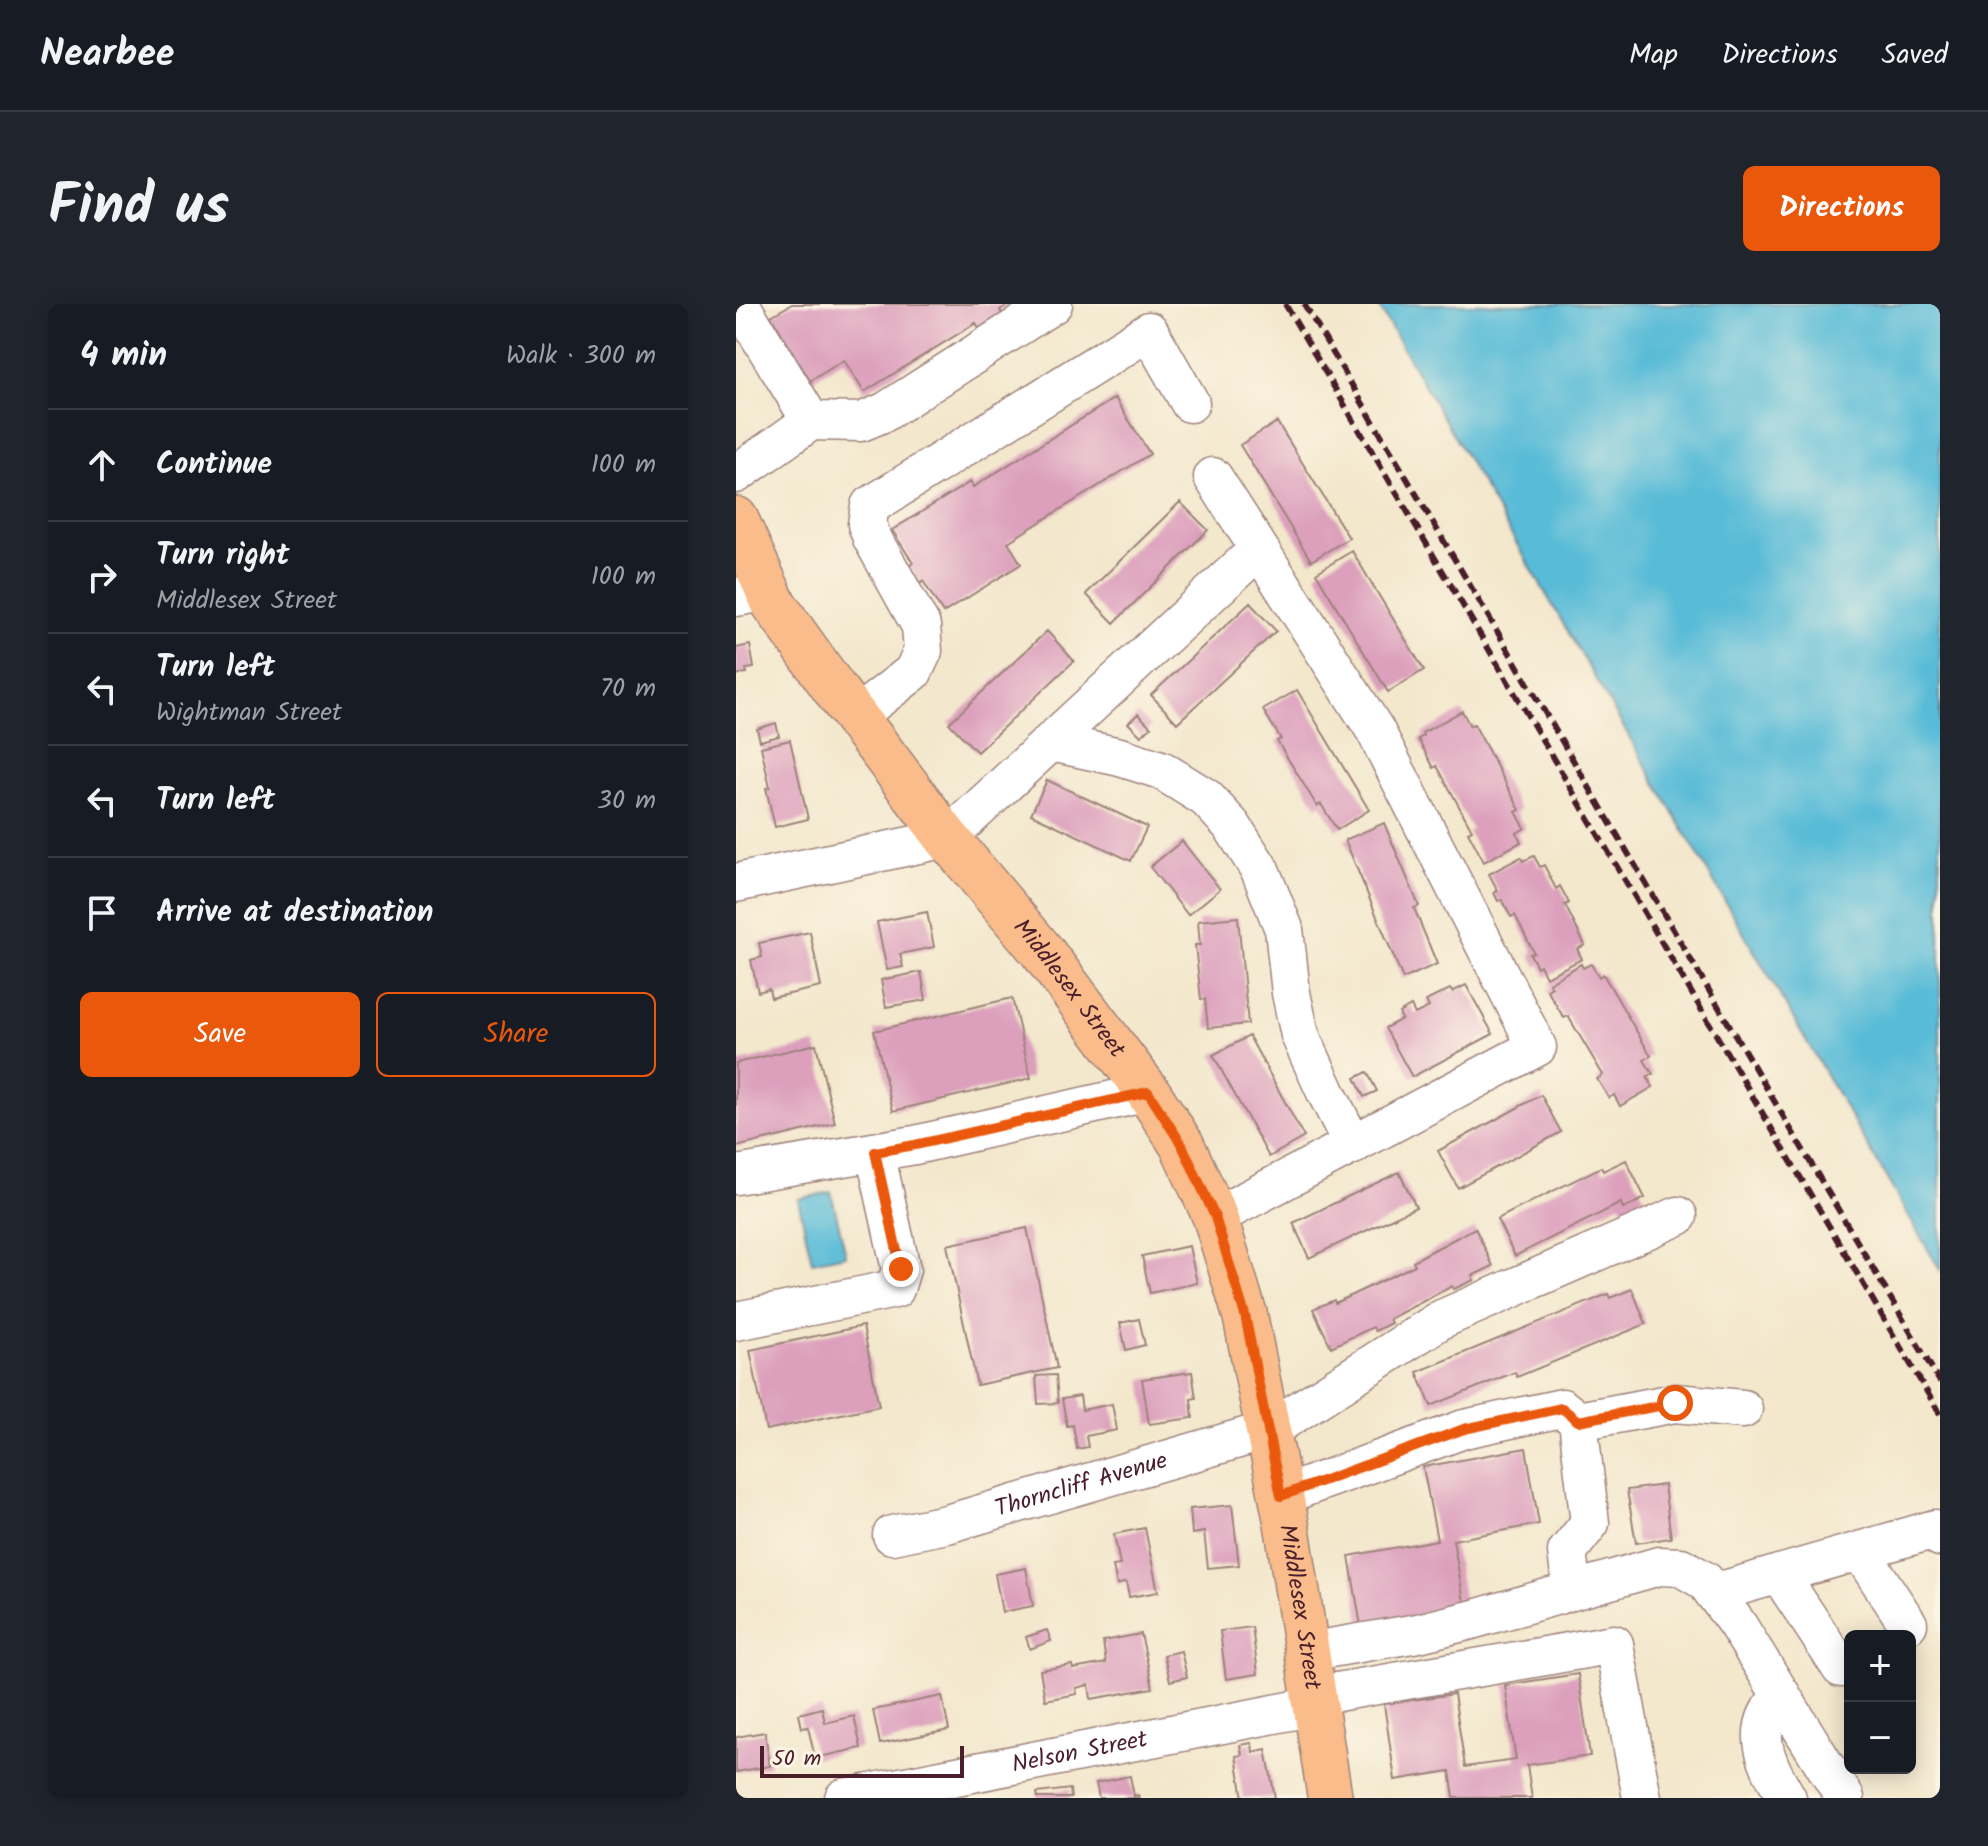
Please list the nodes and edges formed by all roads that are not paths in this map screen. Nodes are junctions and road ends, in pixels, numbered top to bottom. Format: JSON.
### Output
{"nodes":[{"id":1,"x":740,"y":304,"type":"edge"},
{"id":2,"x":1053,"y":304,"type":"edge"},
{"id":3,"x":1190,"y":403,"type":"dead end"},
{"id":4,"x":811,"y":421,"type":"junction"},
{"id":5,"x":736,"y":474,"type":"edge"},
{"id":6,"x":1213,"y":477,"type":"dead end"},
{"id":7,"x":736,"y":519,"type":"edge"},
{"id":8,"x":1258,"y":550,"type":"junction"},
{"id":9,"x":752,"y":594,"type":"edge"},
{"id":10,"x":855,"y":717,"type":"junction"},
{"id":11,"x":1051,"y":742,"type":"junction"},
{"id":12,"x":947,"y":838,"type":"junction"},
{"id":13,"x":736,"y":883,"type":"edge"},
{"id":14,"x":1148,"y":1092,"type":"junction"},
{"id":15,"x":1353,"y":1145,"type":"junction"},
{"id":16,"x":875,"y":1152,"type":"junction"},
{"id":17,"x":736,"y":1175,"type":"edge"},
{"id":18,"x":1678,"y":1216,"type":"dead end"},
{"id":19,"x":1215,"y":1217,"type":"junction"},
{"id":20,"x":736,"y":1321,"type":"edge"},
{"id":21,"x":1743,"y":1409,"type":"dead end"},
{"id":22,"x":1578,"y":1421,"type":"junction"},
{"id":23,"x":1269,"y":1430,"type":"junction"},
{"id":24,"x":1281,"y":1496,"type":"junction"},
{"id":25,"x":892,"y":1535,"type":"dead end"},
{"id":26,"x":1940,"y":1537,"type":"edge"},
{"id":27,"x":1860,"y":1551,"type":"junction"},
{"id":28,"x":1779,"y":1574,"type":"junction"},
{"id":29,"x":1572,"y":1590,"type":"junction"},
{"id":30,"x":1714,"y":1593,"type":"junction"},
{"id":31,"x":1908,"y":1624,"type":"dead end"},
{"id":32,"x":1307,"y":1652,"type":"junction"},
{"id":33,"x":1841,"y":1668,"type":"dead end"},
{"id":34,"x":1782,"y":1696,"type":"junction"},
{"id":35,"x":1314,"y":1701,"type":"junction"},
{"id":36,"x":844,"y":1798,"type":"edge"},
{"id":37,"x":1330,"y":1798,"type":"edge"},
{"id":38,"x":1642,"y":1798,"type":"edge"},
{"id":39,"x":1787,"y":1798,"type":"edge"},
{"id":40,"x":1845,"y":1798,"type":"edge"}],
"edges":[{"from":1,"to":4,"type":"street"},
{"from":2,"to":4,"type":"street"},
{"from":3,"to":10,"type":"street"},
{"from":4,"to":5,"type":"street"},
{"from":6,"to":8,"type":"street"},
{"from":7,"to":9,"type":"main road","name":"Middlesex Street"},
{"from":8,"to":11,"type":"street"},
{"from":8,"to":15,"type":"street"},
{"from":9,"to":10,"type":"main road","name":"Middlesex Street"},
{"from":10,"to":12,"type":"main road","name":"Middlesex Street"},
{"from":11,"to":12,"type":"street"},
{"from":11,"to":15,"type":"street"},
{"from":12,"to":13,"type":"street"},
{"from":12,"to":14,"type":"main road","name":"Middlesex Street"},
{"from":14,"to":16,"type":"street"},
{"from":14,"to":19,"type":"main road","name":"Middlesex Street"},
{"from":15,"to":19,"type":"street"},
{"from":16,"to":17,"type":"street"},
{"from":16,"to":20,"type":"street"},
{"from":18,"to":23,"type":"street","name":"Thorncliff Avenue"},
{"from":19,"to":23,"type":"main road","name":"Middlesex Street"},
{"from":21,"to":22,"type":"street"},
{"from":22,"to":24,"type":"street"},
{"from":22,"to":29,"type":"street"},
{"from":23,"to":24,"type":"main road","name":"Middlesex Street"},
{"from":23,"to":25,"type":"street","name":"Thorncliff Avenue"},
{"from":24,"to":32,"type":"main road","name":"Middlesex Street"},
{"from":26,"to":27,"type":"street"},
{"from":27,"to":28,"type":"street"},
{"from":27,"to":31,"type":"street"},
{"from":28,"to":30,"type":"street"},
{"from":28,"to":33,"type":"street"},
{"from":29,"to":30,"type":"street"},
{"from":29,"to":32,"type":"street"},
{"from":30,"to":34,"type":"street"},
{"from":32,"to":35,"type":"main road","name":"Middlesex Street"},
{"from":34,"to":39,"type":"street"},
{"from":34,"to":40,"type":"street"},
{"from":35,"to":36,"type":"street","name":"Nelson Street"},
{"from":35,"to":37,"type":"main road","name":"Middlesex Street"},
{"from":35,"to":38,"type":"street","name":"Nelson Street"}]}
